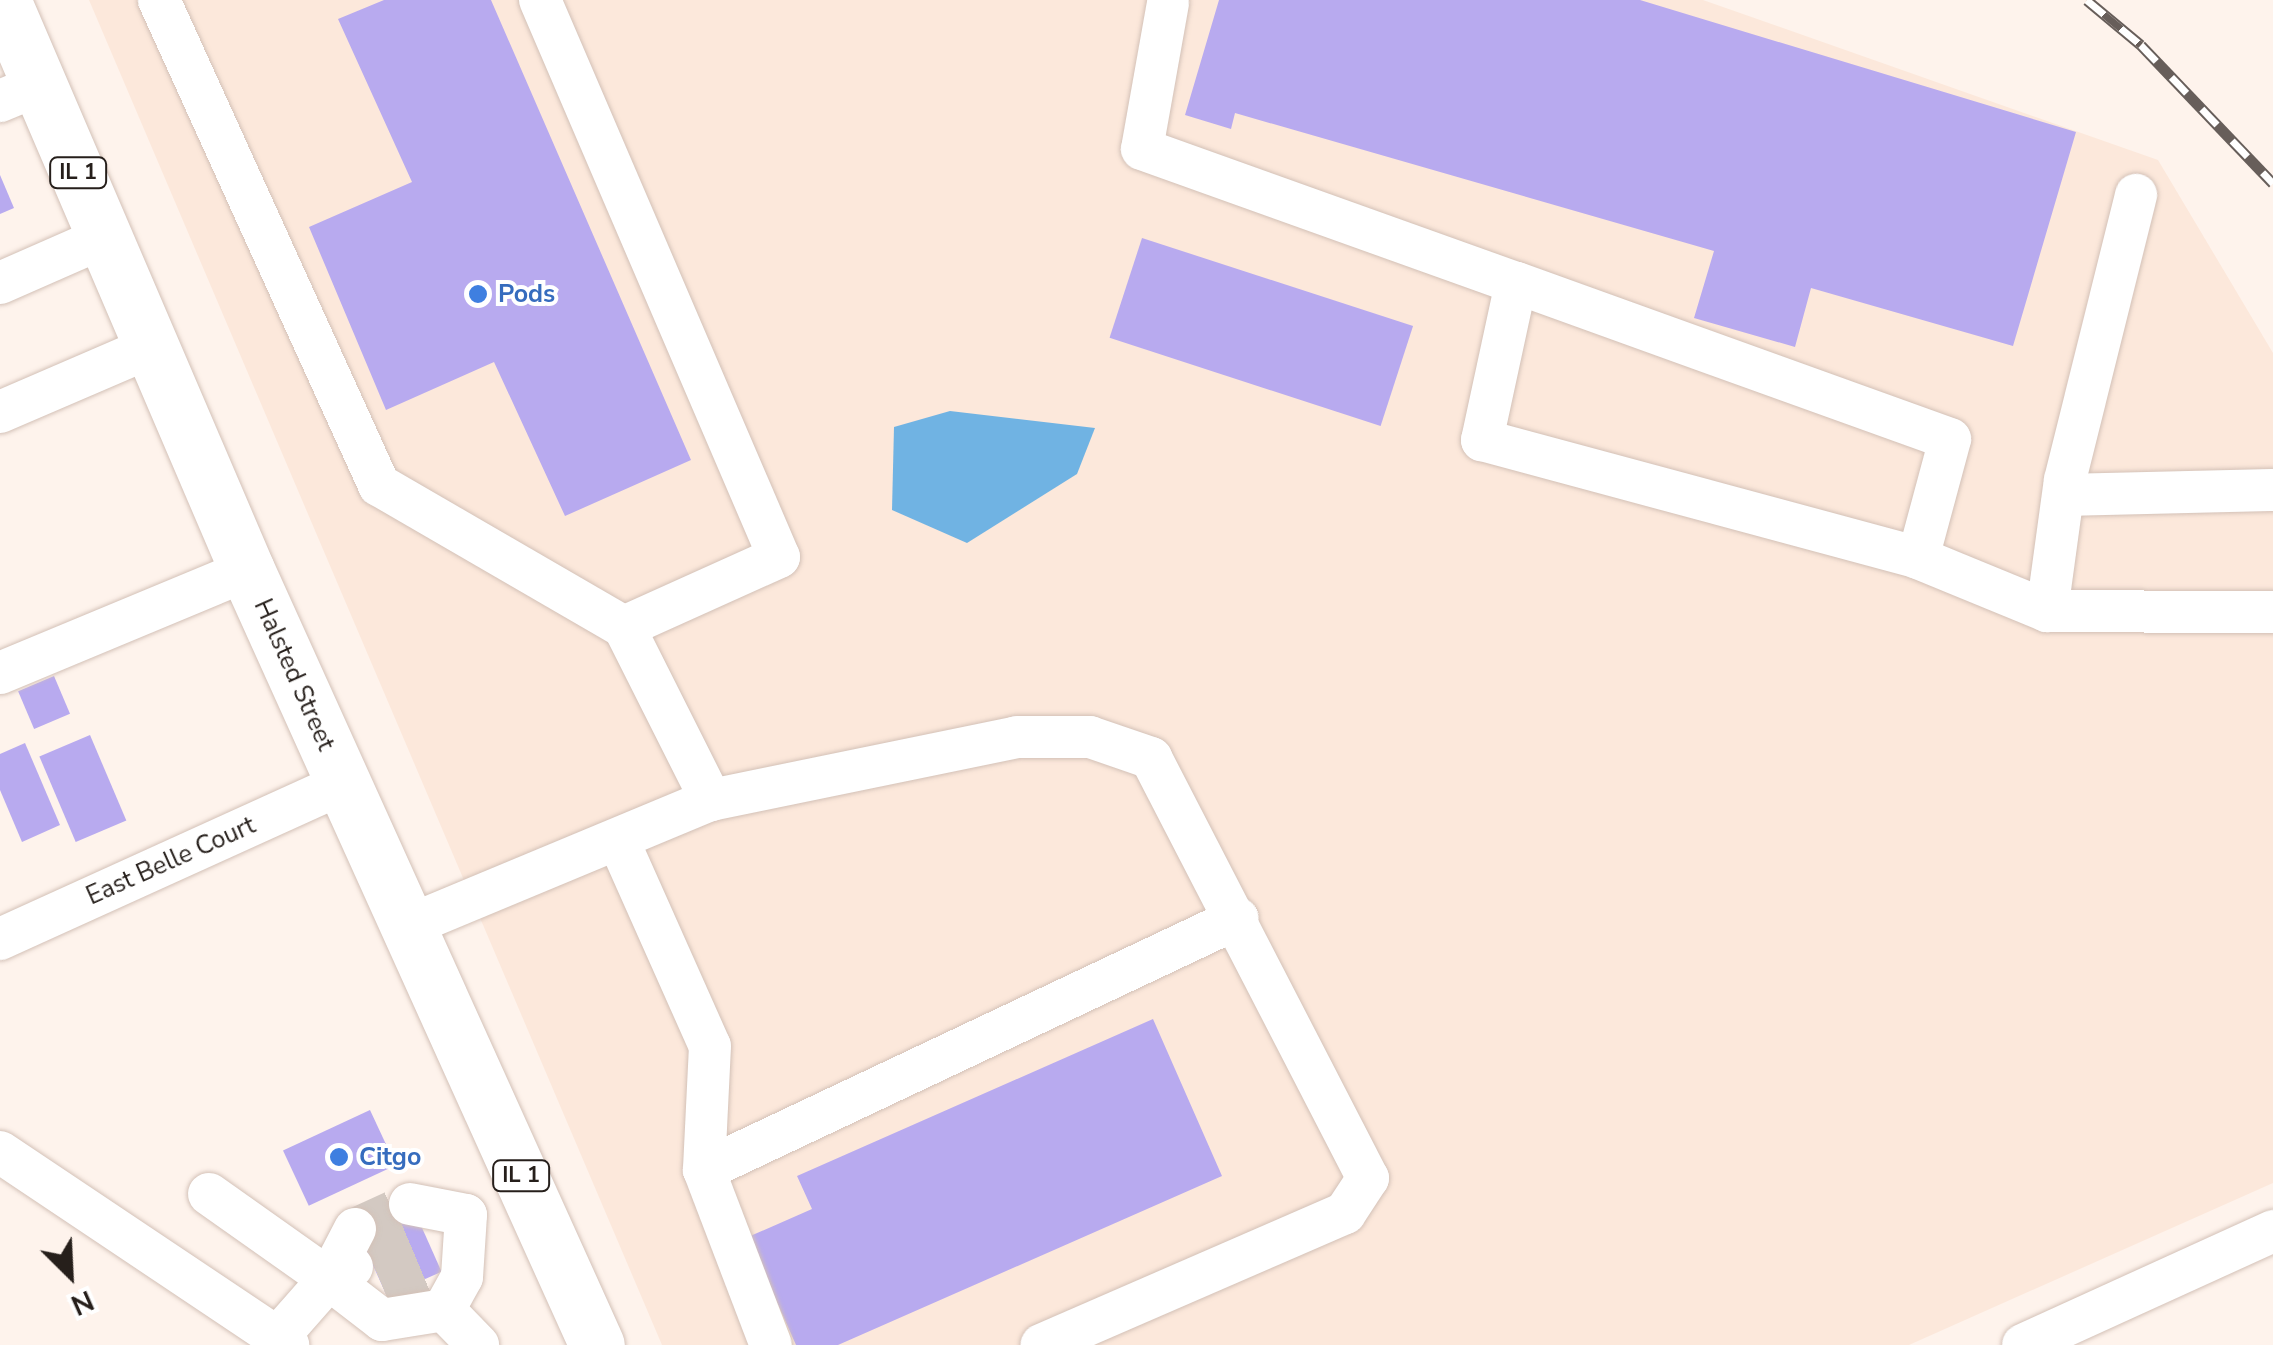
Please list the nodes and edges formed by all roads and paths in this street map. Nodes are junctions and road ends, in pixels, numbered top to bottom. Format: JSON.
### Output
{"nodes":[{"id":1,"x":3,"y":0,"type":"edge"},
{"id":2,"x":159,"y":0,"type":"edge"},
{"id":3,"x":540,"y":0,"type":"edge"},
{"id":4,"x":1168,"y":3,"type":"dead end"},
{"id":5,"x":20,"y":93,"type":"edge"},
{"id":6,"x":2136,"y":195,"type":"dead end"},
{"id":7,"x":105,"y":237,"type":"junction"},
{"id":8,"x":0,"y":283,"type":"edge"},
{"id":9,"x":1516,"y":283,"type":"junction"},
{"id":10,"x":151,"y":347,"type":"junction"},
{"id":11,"x":0,"y":412,"type":"edge"},
{"id":12,"x":2273,"y":490,"type":"edge"},
{"id":13,"x":2064,"y":495,"type":"junction"},
{"id":14,"x":1918,"y":558,"type":"junction"},
{"id":15,"x":248,"y":570,"type":"junction"},
{"id":16,"x":2047,"y":611,"type":"junction"},
{"id":17,"x":2273,"y":612,"type":"edge"},
{"id":18,"x":624,"y":626,"type":"junction"},
{"id":19,"x":0,"y":673,"type":"edge"},
{"id":20,"x":342,"y":784,"type":"junction"},
{"id":21,"x":711,"y":800,"type":"junction"},
{"id":22,"x":619,"y":842,"type":"junction"},
{"id":23,"x":1238,"y":918,"type":"junction"},
{"id":24,"x":410,"y":926,"type":"junction"},
{"id":25,"x":0,"y":939,"type":"edge"},
{"id":26,"x":0,"y":1152,"type":"edge"},
{"id":27,"x":704,"y":1170,"type":"junction"},
{"id":28,"x":526,"y":1189,"type":"junction"},
{"id":29,"x":210,"y":1194,"type":"dead end"},
{"id":30,"x":2273,"y":1231,"type":"edge"},
{"id":31,"x":358,"y":1271,"type":"junction"},
{"id":32,"x":444,"y":1310,"type":"junction"},
{"id":33,"x":2050,"y":1339,"type":"edge"},
{"id":34,"x":283,"y":1341,"type":"edge"},
{"id":35,"x":478,"y":1345,"type":"edge"},
{"id":36,"x":597,"y":1345,"type":"edge"},
{"id":37,"x":770,"y":1345,"type":"edge"},
{"id":38,"x":1042,"y":1345,"type":"edge"}],
"edges":[{"from":1,"to":5,"type":"main road","name":"Halsted Street","number":"IL 1"},
{"from":2,"to":18,"type":"street"},
{"from":3,"to":18,"type":"street"},
{"from":4,"to":9,"type":"street"},
{"from":5,"to":7,"type":"main road","name":"Halsted Street","number":"IL 1"},
{"from":6,"to":13,"type":"street"},
{"from":7,"to":8,"type":"street"},
{"from":7,"to":10,"type":"main road","name":"Halsted Street","number":"IL 1"},
{"from":9,"to":14,"type":"street"},
{"from":9,"to":14,"type":"street"},
{"from":10,"to":11,"type":"street"},
{"from":10,"to":15,"type":"main road","name":"Halsted Street","number":"IL 1"},
{"from":12,"to":13,"type":"street"},
{"from":13,"to":16,"type":"street"},
{"from":14,"to":16,"type":"street"},
{"from":15,"to":19,"type":"street"},
{"from":15,"to":20,"type":"main road","name":"Halsted Street","number":"IL 1"},
{"from":16,"to":17,"type":"street"},
{"from":18,"to":21,"type":"street"},
{"from":20,"to":24,"type":"main road","name":"Halsted Street","number":"IL 1"},
{"from":20,"to":25,"type":"street","name":"East Belle Court"},
{"from":21,"to":22,"type":"street"},
{"from":21,"to":23,"type":"street"},
{"from":22,"to":24,"type":"street"},
{"from":22,"to":27,"type":"street"},
{"from":23,"to":27,"type":"street"},
{"from":23,"to":38,"type":"street"},
{"from":24,"to":28,"type":"main road","name":"Halsted Street","number":"IL 1"},
{"from":26,"to":34,"type":"street"},
{"from":27,"to":37,"type":"street"},
{"from":28,"to":32,"type":"street"},
{"from":28,"to":36,"type":"main road","name":"Halsted Street","number":"IL 1"},
{"from":29,"to":31,"type":"street"},
{"from":30,"to":33,"type":"street"},
{"from":31,"to":32,"type":"street"},
{"from":31,"to":34,"type":"street"},
{"from":32,"to":35,"type":"street"}]}
